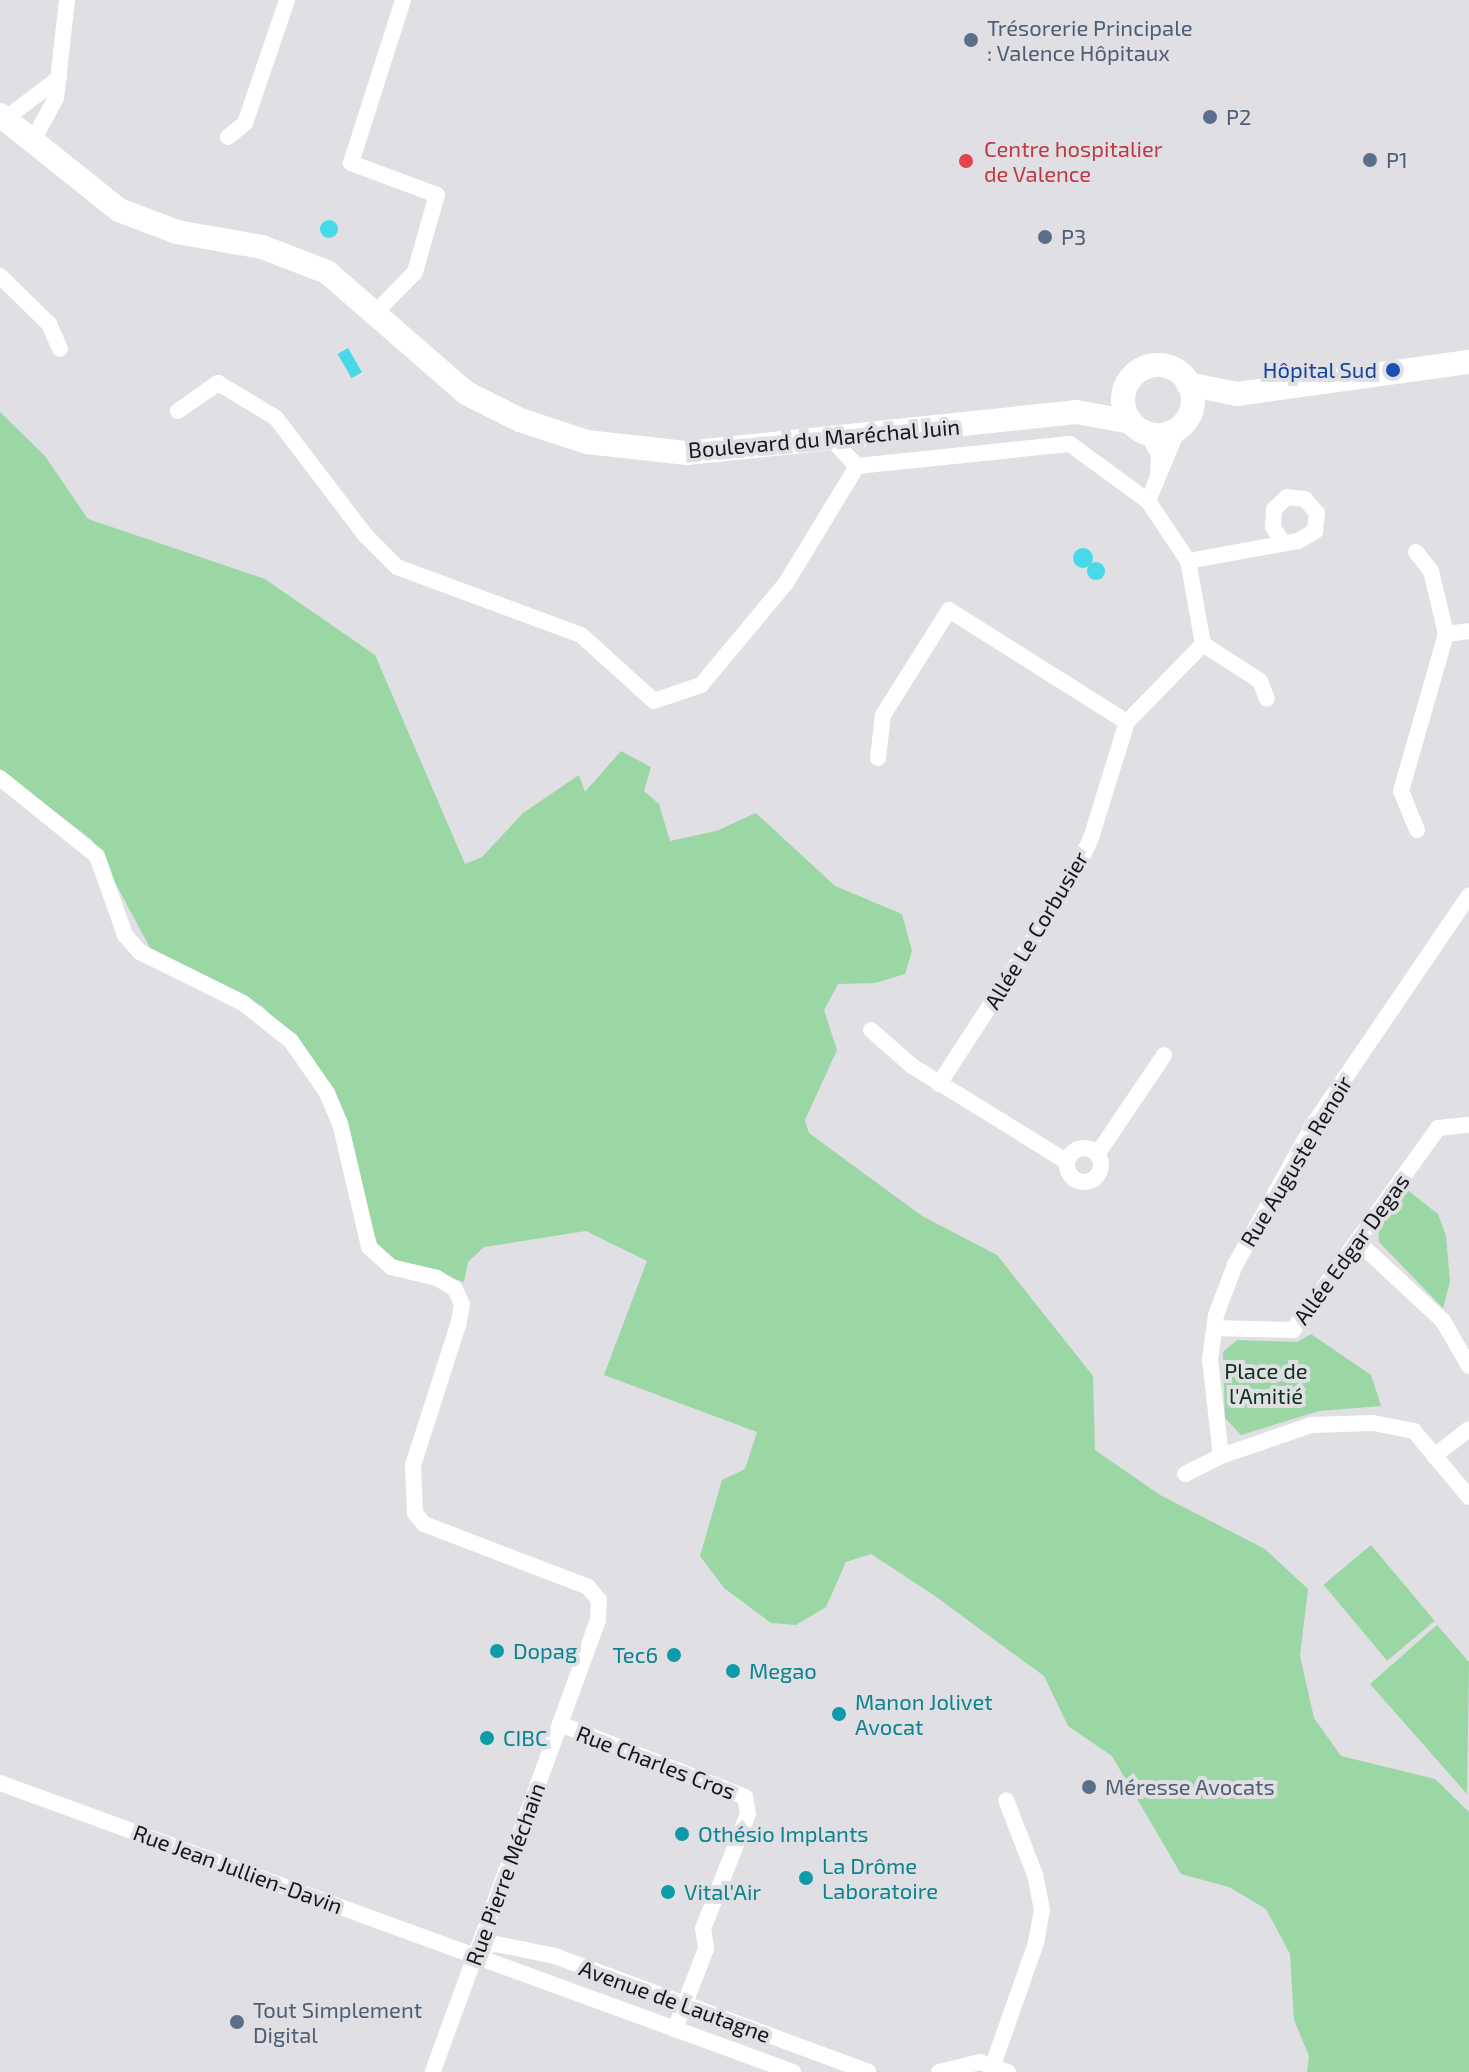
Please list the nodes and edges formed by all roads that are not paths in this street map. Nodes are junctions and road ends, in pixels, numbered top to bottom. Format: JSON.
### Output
{"nodes":[{"id":1,"x":67,"y":0,"type":"edge"},
{"id":2,"x":287,"y":0,"type":"edge"},
{"id":3,"x":403,"y":0,"type":"edge"},
{"id":4,"x":59,"y":78,"type":"junction"},
{"id":5,"x":2,"y":117,"type":"edge"},
{"id":6,"x":228,"y":137,"type":"dead end"},
{"id":7,"x":32,"y":142,"type":"junction"},
{"id":8,"x":0,"y":276,"type":"edge"},
{"id":9,"x":377,"y":311,"type":"junction"},
{"id":10,"x":60,"y":349,"type":"dead end"},
{"id":11,"x":1469,"y":362,"type":"edge"},
{"id":12,"x":1469,"y":378,"type":"edge"},
{"id":13,"x":1188,"y":384,"type":"junction"},
{"id":14,"x":1322,"y":385,"type":"junction"},
{"id":15,"x":1124,"y":391,"type":"junction"},
{"id":16,"x":1237,"y":394,"type":"junction"},
{"id":17,"x":178,"y":411,"type":"dead end"},
{"id":18,"x":1076,"y":412,"type":"junction"},
{"id":19,"x":1184,"y":422,"type":"junction"},
{"id":20,"x":1140,"y":428,"type":"junction"},
{"id":21,"x":832,"y":440,"type":"junction"},
{"id":22,"x":857,"y":466,"type":"junction"},
{"id":23,"x":1158,"y":481,"type":"junction"},
{"id":24,"x":1148,"y":501,"type":"junction"},
{"id":25,"x":1282,"y":541,"type":"dead end"},
{"id":26,"x":1416,"y":552,"type":"dead end"},
{"id":27,"x":1188,"y":561,"type":"junction"},
{"id":28,"x":1469,"y":631,"type":"edge"},
{"id":29,"x":1446,"y":634,"type":"junction"},
{"id":30,"x":1203,"y":644,"type":"junction"},
{"id":31,"x":1267,"y":699,"type":"dead end"},
{"id":32,"x":1127,"y":722,"type":"junction"},
{"id":33,"x":878,"y":758,"type":"dead end"},
{"id":34,"x":0,"y":778,"type":"edge"},
{"id":35,"x":1417,"y":830,"type":"dead end"},
{"id":36,"x":1469,"y":895,"type":"edge"},
{"id":37,"x":871,"y":1030,"type":"dead end"},
{"id":38,"x":1164,"y":1055,"type":"dead end"},
{"id":39,"x":939,"y":1084,"type":"junction"},
{"id":40,"x":1469,"y":1125,"type":"edge"},
{"id":41,"x":1098,"y":1153,"type":"junction"},
{"id":42,"x":1066,"y":1161,"type":"junction"},
{"id":43,"x":1357,"y":1241,"type":"junction"},
{"id":44,"x":1214,"y":1328,"type":"junction"},
{"id":45,"x":1469,"y":1366,"type":"edge"},
{"id":46,"x":1469,"y":1429,"type":"edge"},
{"id":47,"x":1221,"y":1456,"type":"junction"},
{"id":48,"x":1434,"y":1456,"type":"junction"},
{"id":49,"x":1185,"y":1474,"type":"dead end"},
{"id":50,"x":1469,"y":1497,"type":"edge"},
{"id":51,"x":560,"y":1724,"type":"junction"},
{"id":52,"x":0,"y":1783,"type":"edge"},
{"id":53,"x":1006,"y":1800,"type":"dead end"},
{"id":54,"x":476,"y":1952,"type":"junction"},
{"id":55,"x":684,"y":2005,"type":"junction"},
{"id":56,"x":675,"y":2029,"type":"junction"},
{"id":57,"x":1001,"y":2068,"type":"edge"},
{"id":58,"x":433,"y":2072,"type":"edge"},
{"id":59,"x":793,"y":2072,"type":"edge"},
{"id":60,"x":868,"y":2072,"type":"edge"},
{"id":61,"x":939,"y":2072,"type":"edge"}],
"edges":[{"from":1,"to":4,"type":"street"},
{"from":2,"to":6,"type":"street"},
{"from":3,"to":9,"type":"street"},
{"from":4,"to":5,"type":"street"},
{"from":4,"to":7,"type":"street"},
{"from":5,"to":7,"type":"main road","name":"Boulevard du Maréchal Juin"},
{"from":7,"to":9,"type":"main road","name":"Boulevard du Maréchal Juin"},
{"from":8,"to":10,"type":"street"},
{"from":9,"to":21,"type":"main road","name":"Boulevard du Maréchal Juin"},
{"from":11,"to":14,"type":"main road","name":"Boulevard du Maréchal Juin"},
{"from":12,"to":14,"type":"main road","name":"Boulevard du Maréchal Juin"},
{"from":13,"to":15,"type":"main road","name":"Boulevard du Maréchal Juin"},
{"from":13,"to":16,"type":"main road","name":"Boulevard du Maréchal Juin"},
{"from":13,"to":19,"type":"main road"},
{"from":14,"to":16,"type":"main road","name":"Boulevard du Maréchal Juin"},
{"from":15,"to":18,"type":"main road","name":"Boulevard du Maréchal Juin"},
{"from":15,"to":20,"type":"main road"},
{"from":16,"to":19,"type":"main road","name":"Boulevard du Maréchal Juin"},
{"from":17,"to":22,"type":"street"},
{"from":18,"to":20,"type":"main road","name":"Boulevard du Maréchal Juin"},
{"from":18,"to":21,"type":"main road","name":"Boulevard du Maréchal Juin"},
{"from":19,"to":20,"type":"main road","name":"Boulevard du Maréchal Juin"},
{"from":19,"to":23,"type":"street"},
{"from":20,"to":23,"type":"street"},
{"from":21,"to":22,"type":"street"},
{"from":22,"to":24,"type":"street"},
{"from":23,"to":24,"type":"street"},
{"from":24,"to":27,"type":"street"},
{"from":25,"to":27,"type":"street"},
{"from":26,"to":29,"type":"street"},
{"from":27,"to":30,"type":"street"},
{"from":28,"to":29,"type":"street"},
{"from":29,"to":35,"type":"street"},
{"from":30,"to":31,"type":"street"},
{"from":30,"to":32,"type":"street","name":"Allée Le Corbusier"},
{"from":32,"to":33,"type":"street"},
{"from":32,"to":39,"type":"street","name":"Allée Le Corbusier"},
{"from":34,"to":51,"type":"street","name":"Rue Pierre Méchain"},
{"from":36,"to":44,"type":"street","name":"Rue Auguste Renoir"},
{"from":37,"to":39,"type":"street"},
{"from":38,"to":41,"type":"street"},
{"from":39,"to":42,"type":"street"},
{"from":40,"to":43,"type":"street","name":"Allée Edgar Degas"},
{"from":41,"to":42,"type":"street"},
{"from":41,"to":42,"type":"street"},
{"from":43,"to":44,"type":"street","name":"Allée Edgar Degas"},
{"from":43,"to":45,"type":"street"},
{"from":44,"to":47,"type":"street","name":"Rue Auguste Renoir"},
{"from":46,"to":48,"type":"street"},
{"from":47,"to":48,"type":"street"},
{"from":47,"to":49,"type":"street"},
{"from":48,"to":50,"type":"street"},
{"from":51,"to":54,"type":"street","name":"Rue Pierre Méchain"},
{"from":51,"to":55,"type":"street","name":"Rue Charles Cros"},
{"from":52,"to":54,"type":"street","name":"Rue Jean Jullien-Davin"},
{"from":53,"to":57,"type":"street"},
{"from":54,"to":55,"type":"street","name":"Avenue de Lautagne"},
{"from":54,"to":56,"type":"street","name":"Avenue de Lautagne"},
{"from":54,"to":58,"type":"street","name":"Rue Pierre Méchain"},
{"from":55,"to":56,"type":"street","name":"Rue Charles Cros"},
{"from":55,"to":60,"type":"street","name":"Avenue de Lautagne"},
{"from":56,"to":59,"type":"street","name":"Avenue de Lautagne"},
{"from":57,"to":61,"type":"street"}]}
